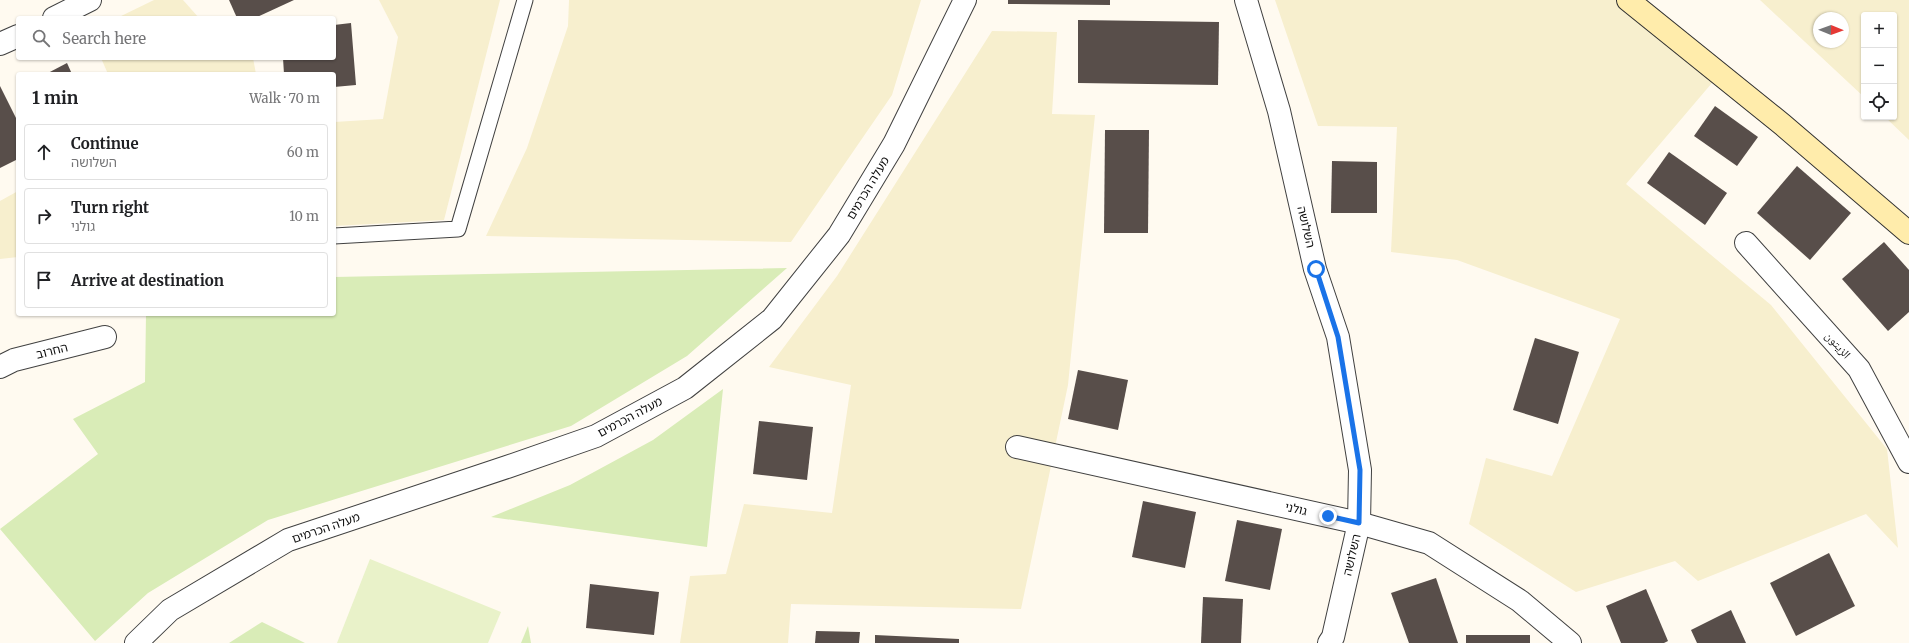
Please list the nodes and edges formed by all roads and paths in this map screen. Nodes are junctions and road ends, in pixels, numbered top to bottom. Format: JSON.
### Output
{"nodes":[{"id":1,"x":90,"y":0,"type":"edge"},
{"id":2,"x":525,"y":0,"type":"edge"},
{"id":3,"x":965,"y":0,"type":"edge"},
{"id":4,"x":1246,"y":0,"type":"edge"},
{"id":5,"x":1628,"y":0,"type":"edge"},
{"id":6,"x":58,"y":16,"type":"edge"},
{"id":7,"x":16,"y":37,"type":"edge"},
{"id":8,"x":0,"y":44,"type":"edge"},
{"id":9,"x":1909,"y":233,"type":"edge"},
{"id":10,"x":336,"y":236,"type":"edge"},
{"id":11,"x":1746,"y":243,"type":"dead end"},
{"id":12,"x":105,"y":337,"type":"dead end"},
{"id":13,"x":0,"y":367,"type":"edge"},
{"id":14,"x":1017,"y":447,"type":"dead end"},
{"id":15,"x":1909,"y":462,"type":"edge"},
{"id":16,"x":1359,"y":523,"type":"junction"},
{"id":17,"x":1334,"y":641,"type":"edge"},
{"id":18,"x":136,"y":643,"type":"edge"},
{"id":19,"x":1570,"y":643,"type":"edge"}],
"edges":[{"from":1,"to":6,"type":"street"},
{"from":2,"to":10,"type":"lane"},
{"from":3,"to":18,"type":"street","name":"מעלה הכרמים"},
{"from":4,"to":16,"type":"street","name":"השלושה"},
{"from":5,"to":9,"type":"main road"},
{"from":7,"to":8,"type":"street"},
{"from":11,"to":15,"type":"street","name":"الزيتون"},
{"from":12,"to":13,"type":"street","name":"החרוב"},
{"from":14,"to":16,"type":"street","name":"גולני"},
{"from":16,"to":17,"type":"street","name":"השלושה"},
{"from":16,"to":19,"type":"street","name":"גולני"}]}
